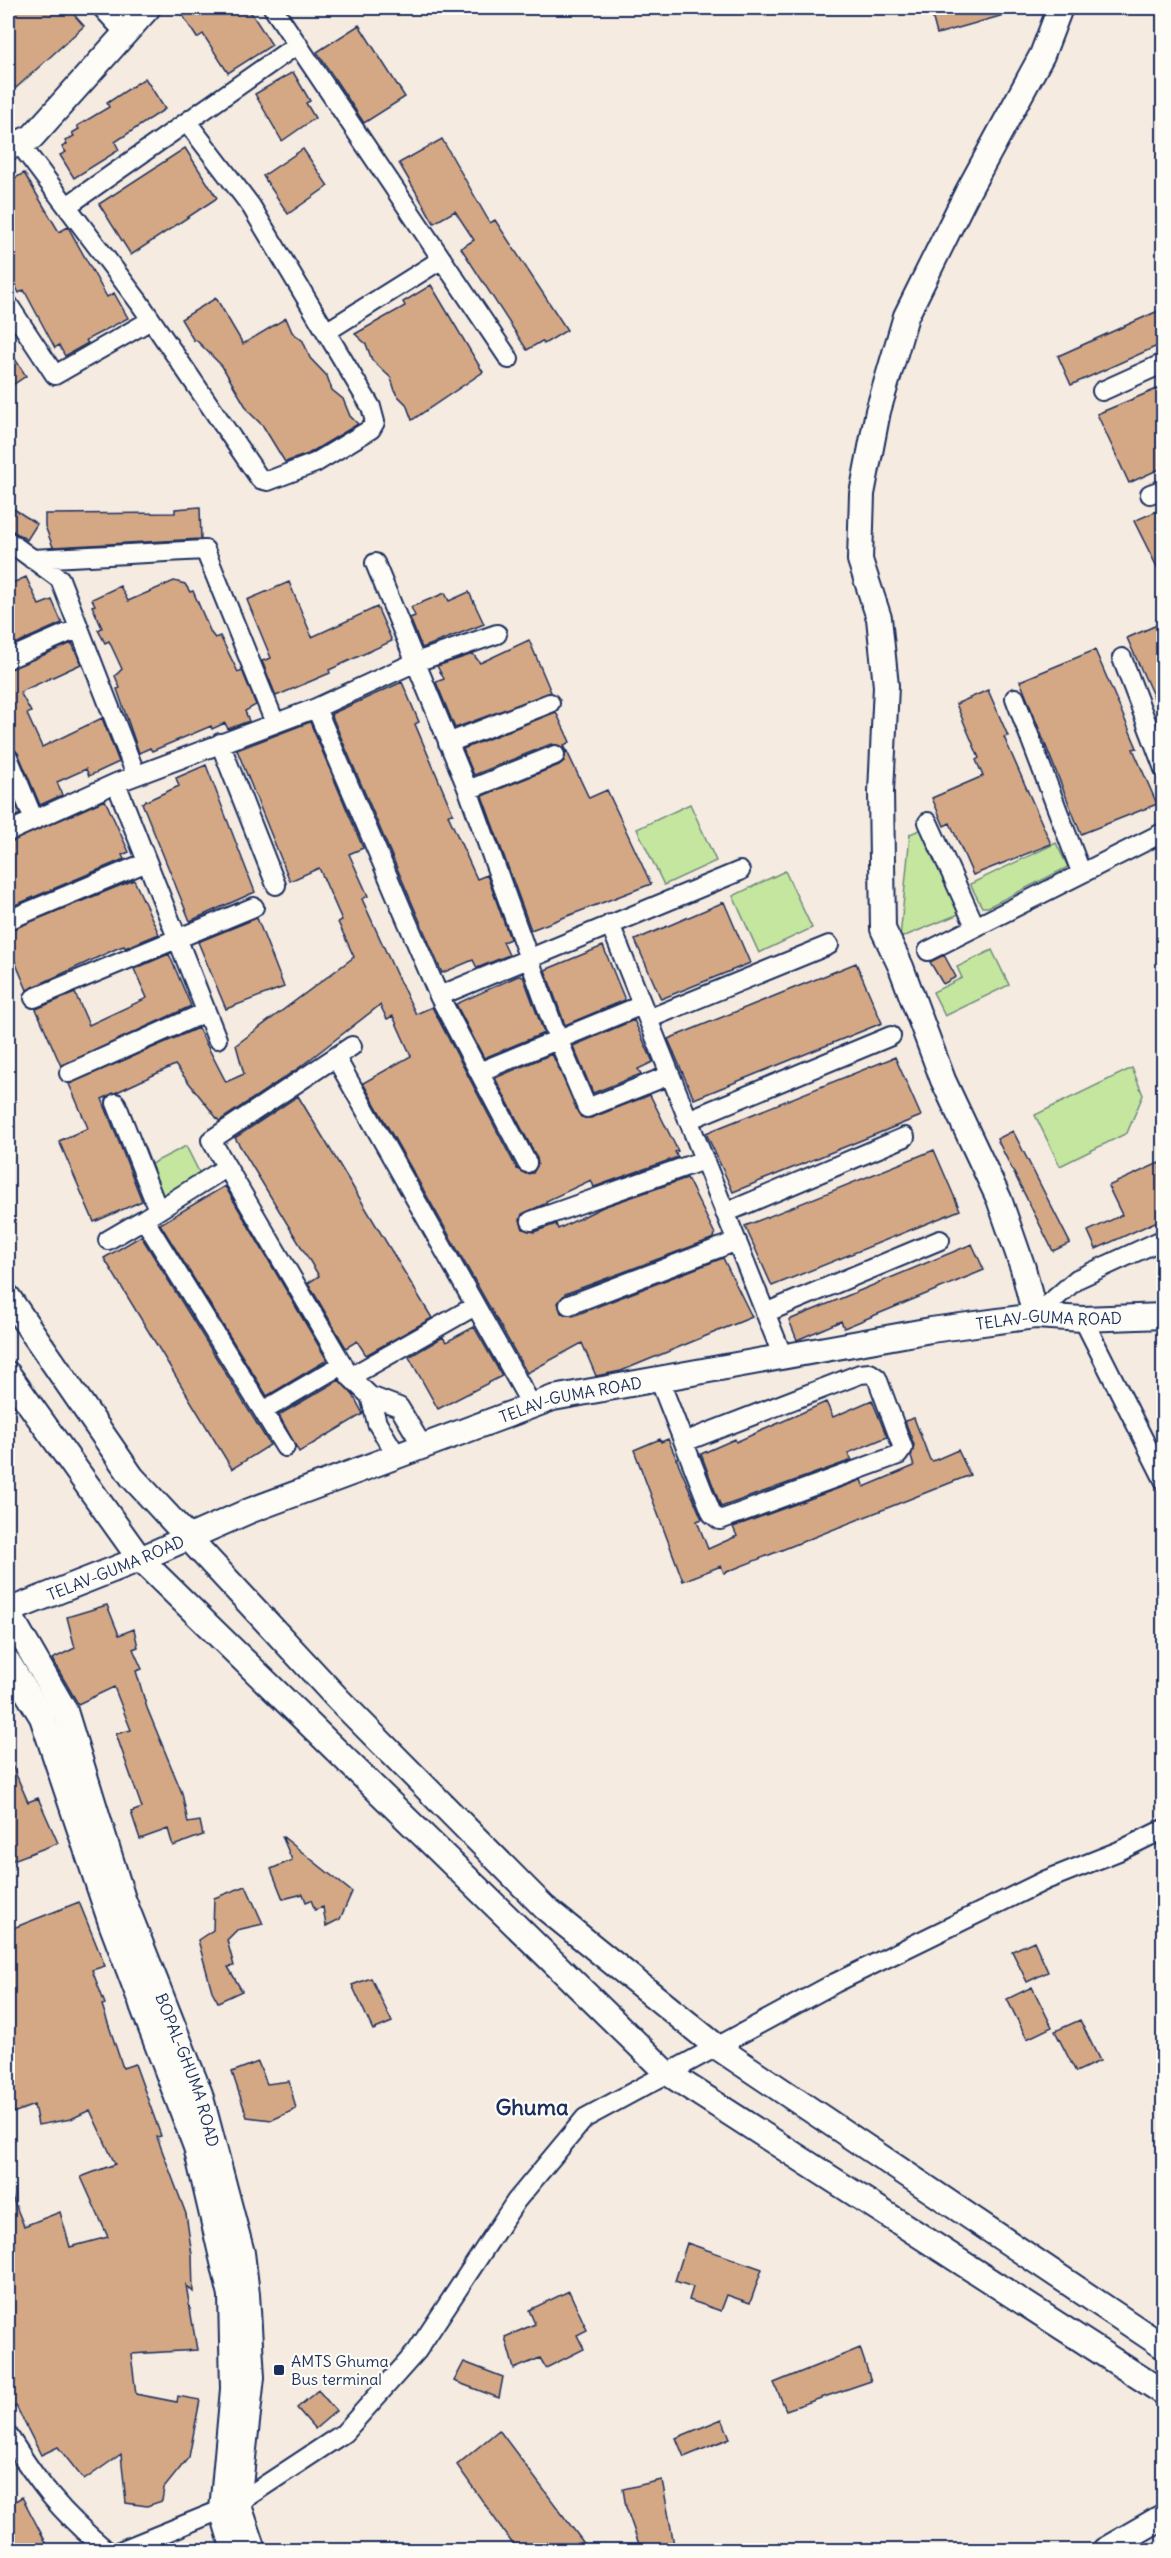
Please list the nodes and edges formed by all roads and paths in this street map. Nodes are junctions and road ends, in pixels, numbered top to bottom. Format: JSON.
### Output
{"nodes":[{"id":1,"x":102,"y":8,"type":"edge"},
{"id":2,"x":148,"y":8,"type":"edge"},
{"id":3,"x":273,"y":8,"type":"edge"},
{"id":4,"x":1060,"y":8,"type":"edge"},
{"id":5,"x":125,"y":33,"type":"junction"},
{"id":6,"x":298,"y":44,"type":"junction"},
{"id":7,"x":188,"y":122,"type":"junction"},
{"id":8,"x":13,"y":146,"type":"edge"},
{"id":9,"x":67,"y":206,"type":"junction"},
{"id":10,"x":442,"y":259,"type":"junction"},
{"id":11,"x":8,"y":304,"type":"edge"},
{"id":12,"x":151,"y":320,"type":"junction"},
{"id":13,"x":326,"y":332,"type":"junction"},
{"id":14,"x":509,"y":359,"type":"dead end"},
{"id":15,"x":1164,"y":363,"type":"edge"},
{"id":16,"x":1102,"y":391,"type":"dead end"},
{"id":17,"x":8,"y":542,"type":"edge"},
{"id":18,"x":32,"y":559,"type":"junction"},
{"id":19,"x":375,"y":563,"type":"dead end"},
{"id":20,"x":79,"y":628,"type":"junction"},
{"id":21,"x":497,"y":634,"type":"dead end"},
{"id":22,"x":1122,"y":658,"type":"dead end"},
{"id":23,"x":8,"y":659,"type":"edge"},
{"id":24,"x":416,"y":662,"type":"junction"},
{"id":25,"x":1015,"y":698,"type":"dead end"},
{"id":26,"x":550,"y":703,"type":"dead end"},
{"id":27,"x":316,"y":708,"type":"junction"},
{"id":28,"x":275,"y":723,"type":"junction"},
{"id":29,"x":220,"y":743,"type":"junction"},
{"id":30,"x":448,"y":743,"type":"junction"},
{"id":31,"x":555,"y":755,"type":"dead end"},
{"id":32,"x":8,"y":757,"type":"edge"},
{"id":33,"x":1164,"y":769,"type":"edge"},
{"id":34,"x":136,"y":775,"type":"junction"},
{"id":35,"x":116,"y":783,"type":"junction"},
{"id":36,"x":468,"y":790,"type":"junction"},
{"id":37,"x":34,"y":820,"type":"junction"},
{"id":38,"x":928,"y":822,"type":"dead end"},
{"id":39,"x":8,"y":831,"type":"edge"},
{"id":40,"x":1164,"y":832,"type":"edge"},
{"id":41,"x":147,"y":862,"type":"junction"},
{"id":42,"x":740,"y":871,"type":"dead end"},
{"id":43,"x":1081,"y":872,"type":"junction"},
{"id":44,"x":276,"y":885,"type":"dead end"},
{"id":45,"x":254,"y":907,"type":"dead end"},
{"id":46,"x":8,"y":920,"type":"edge"},
{"id":47,"x":610,"y":924,"type":"junction"},
{"id":48,"x":975,"y":927,"type":"junction"},
{"id":49,"x":177,"y":937,"type":"junction"},
{"id":50,"x":829,"y":945,"type":"dead end"},
{"id":51,"x":928,"y":951,"type":"dead end"},
{"id":52,"x":530,"y":959,"type":"junction"},
{"id":53,"x":439,"y":996,"type":"junction"},
{"id":54,"x":34,"y":998,"type":"dead end"},
{"id":55,"x":207,"y":1012,"type":"junction"},
{"id":56,"x":645,"y":1012,"type":"junction"},
{"id":57,"x":891,"y":1036,"type":"dead end"},
{"id":58,"x":558,"y":1039,"type":"junction"},
{"id":59,"x":217,"y":1040,"type":"dead end"},
{"id":60,"x":352,"y":1046,"type":"dead end"},
{"id":61,"x":336,"y":1058,"type":"junction"},
{"id":62,"x":479,"y":1072,"type":"junction"},
{"id":63,"x":69,"y":1073,"type":"dead end"},
{"id":64,"x":670,"y":1075,"type":"junction"},
{"id":65,"x":116,"y":1103,"type":"dead end"},
{"id":66,"x":688,"y":1120,"type":"junction"},
{"id":67,"x":905,"y":1137,"type":"dead end"},
{"id":68,"x":704,"y":1160,"type":"junction"},
{"id":69,"x":527,"y":1163,"type":"dead end"},
{"id":70,"x":227,"y":1167,"type":"junction"},
{"id":71,"x":725,"y":1213,"type":"junction"},
{"id":72,"x":151,"y":1214,"type":"junction"},
{"id":73,"x":531,"y":1221,"type":"dead end"},
{"id":74,"x":1164,"y":1239,"type":"edge"},
{"id":75,"x":108,"y":1240,"type":"dead end"},
{"id":76,"x":940,"y":1240,"type":"dead end"},
{"id":77,"x":737,"y":1241,"type":"junction"},
{"id":78,"x":8,"y":1297,"type":"edge"},
{"id":79,"x":569,"y":1305,"type":"dead end"},
{"id":80,"x":475,"y":1306,"type":"junction"},
{"id":81,"x":765,"y":1312,"type":"junction"},
{"id":82,"x":1035,"y":1316,"type":"junction"},
{"id":83,"x":1164,"y":1316,"type":"edge"},
{"id":84,"x":1083,"y":1319,"type":"junction"},
{"id":85,"x":783,"y":1357,"type":"junction"},
{"id":86,"x":346,"y":1371,"type":"junction"},
{"id":87,"x":8,"y":1374,"type":"edge"},
{"id":88,"x":659,"y":1379,"type":"junction"},
{"id":89,"x":370,"y":1396,"type":"junction"},
{"id":90,"x":532,"y":1406,"type":"junction"},
{"id":91,"x":264,"y":1411,"type":"junction"},
{"id":92,"x":684,"y":1442,"type":"junction"},
{"id":93,"x":285,"y":1447,"type":"dead end"},
{"id":94,"x":423,"y":1447,"type":"junction"},
{"id":95,"x":397,"y":1456,"type":"junction"},
{"id":96,"x":1164,"y":1480,"type":"edge"},
{"id":97,"x":187,"y":1538,"type":"junction"},
{"id":98,"x":140,"y":1559,"type":"junction"},
{"id":99,"x":8,"y":1612,"type":"edge"},
{"id":100,"x":8,"y":1662,"type":"edge"},
{"id":101,"x":1164,"y":1829,"type":"edge"},
{"id":102,"x":717,"y":2047,"type":"junction"},
{"id":103,"x":666,"y":2072,"type":"junction"},
{"id":104,"x":239,"y":2295,"type":"junction"},
{"id":105,"x":1164,"y":2347,"type":"edge"},
{"id":106,"x":1164,"y":2393,"type":"edge"},
{"id":107,"x":8,"y":2435,"type":"edge"},
{"id":108,"x":230,"y":2507,"type":"junction"},
{"id":109,"x":1164,"y":2516,"type":"edge"},
{"id":110,"x":105,"y":2550,"type":"edge"},
{"id":111,"x":122,"y":2550,"type":"edge"},
{"id":112,"x":234,"y":2550,"type":"edge"},
{"id":113,"x":254,"y":2550,"type":"edge"},
{"id":114,"x":1105,"y":2550,"type":"edge"}],
"edges":[{"from":1,"to":5,"type":"street"},
{"from":2,"to":5,"type":"street"},
{"from":3,"to":6,"type":"street"},
{"from":4,"to":82,"type":"street"},
{"from":5,"to":8,"type":"street"},
{"from":6,"to":7,"type":"street"},
{"from":6,"to":10,"type":"street"},
{"from":7,"to":9,"type":"street"},
{"from":7,"to":13,"type":"street"},
{"from":8,"to":9,"type":"street"},
{"from":9,"to":12,"type":"street"},
{"from":10,"to":13,"type":"street"},
{"from":10,"to":14,"type":"street"},
{"from":11,"to":12,"type":"street"},
{"from":12,"to":13,"type":"street"},
{"from":15,"to":16,"type":"street"},
{"from":17,"to":18,"type":"street"},
{"from":18,"to":20,"type":"street"},
{"from":18,"to":28,"type":"street"},
{"from":19,"to":24,"type":"street"},
{"from":20,"to":23,"type":"street"},
{"from":20,"to":34,"type":"street"},
{"from":21,"to":24,"type":"street"},
{"from":22,"to":33,"type":"street"},
{"from":24,"to":27,"type":"street"},
{"from":24,"to":30,"type":"street"},
{"from":25,"to":43,"type":"street"},
{"from":26,"to":30,"type":"street"},
{"from":27,"to":28,"type":"street"},
{"from":27,"to":53,"type":"street"},
{"from":28,"to":29,"type":"street"},
{"from":29,"to":34,"type":"street"},
{"from":29,"to":44,"type":"street"},
{"from":30,"to":36,"type":"street"},
{"from":31,"to":36,"type":"street"},
{"from":32,"to":37,"type":"street"},
{"from":34,"to":35,"type":"street"},
{"from":35,"to":37,"type":"street"},
{"from":35,"to":41,"type":"street"},
{"from":36,"to":52,"type":"street"},
{"from":37,"to":39,"type":"street"},
{"from":38,"to":48,"type":"street"},
{"from":40,"to":43,"type":"street"},
{"from":41,"to":46,"type":"street"},
{"from":41,"to":49,"type":"street"},
{"from":42,"to":47,"type":"street"},
{"from":43,"to":48,"type":"street"},
{"from":45,"to":49,"type":"street"},
{"from":47,"to":52,"type":"street"},
{"from":47,"to":56,"type":"street"},
{"from":48,"to":51,"type":"street"},
{"from":49,"to":54,"type":"street"},
{"from":49,"to":55,"type":"street"},
{"from":50,"to":56,"type":"street"},
{"from":52,"to":53,"type":"street"},
{"from":52,"to":58,"type":"street"},
{"from":53,"to":62,"type":"street"},
{"from":55,"to":59,"type":"street"},
{"from":55,"to":63,"type":"street"},
{"from":56,"to":58,"type":"street"},
{"from":56,"to":64,"type":"street"},
{"from":57,"to":66,"type":"street"},
{"from":58,"to":62,"type":"street"},
{"from":58,"to":64,"type":"street"},
{"from":60,"to":61,"type":"street"},
{"from":61,"to":70,"type":"street"},
{"from":61,"to":80,"type":"street"},
{"from":62,"to":69,"type":"street"},
{"from":64,"to":66,"type":"street"},
{"from":65,"to":72,"type":"street"},
{"from":66,"to":68,"type":"street"},
{"from":67,"to":71,"type":"street"},
{"from":68,"to":71,"type":"street"},
{"from":68,"to":73,"type":"street"},
{"from":70,"to":72,"type":"street"},
{"from":70,"to":86,"type":"street"},
{"from":71,"to":77,"type":"street"},
{"from":72,"to":75,"type":"street"},
{"from":72,"to":91,"type":"street"},
{"from":74,"to":82,"type":"street"},
{"from":76,"to":81,"type":"street"},
{"from":77,"to":79,"type":"street"},
{"from":77,"to":81,"type":"street"},
{"from":78,"to":97,"type":"street"},
{"from":80,"to":86,"type":"street"},
{"from":80,"to":90,"type":"street"},
{"from":81,"to":85,"type":"street"},
{"from":82,"to":84,"type":"street","name":"TELAV-GUMA ROAD"},
{"from":82,"to":85,"type":"street","name":"TELAV-GUMA ROAD"},
{"from":83,"to":84,"type":"street","name":"TELAV-GUMA ROAD"},
{"from":84,"to":96,"type":"street"},
{"from":85,"to":88,"type":"street","name":"TELAV-GUMA ROAD"},
{"from":86,"to":89,"type":"street"},
{"from":86,"to":91,"type":"street"},
{"from":87,"to":98,"type":"street"},
{"from":88,"to":90,"type":"street","name":"TELAV-GUMA ROAD"},
{"from":88,"to":92,"type":"street"},
{"from":89,"to":94,"type":"street"},
{"from":89,"to":95,"type":"street"},
{"from":90,"to":94,"type":"street","name":"TELAV-GUMA ROAD"},
{"from":91,"to":93,"type":"street"},
{"from":92,"to":92,"type":"street"},
{"from":94,"to":95,"type":"street","name":"TELAV-GUMA ROAD"},
{"from":95,"to":97,"type":"street","name":"TELAV-GUMA ROAD"},
{"from":97,"to":98,"type":"street","name":"TELAV-GUMA ROAD"},
{"from":97,"to":102,"type":"street"},
{"from":98,"to":99,"type":"street","name":"TELAV-GUMA ROAD"},
{"from":98,"to":103,"type":"street"},
{"from":99,"to":104,"type":"street","name":"BOPAL-GHUMA ROAD"},
{"from":100,"to":104,"type":"street"},
{"from":101,"to":102,"type":"street"},
{"from":102,"to":103,"type":"street"},
{"from":102,"to":105,"type":"street"},
{"from":103,"to":106,"type":"street"},
{"from":103,"to":108,"type":"street"},
{"from":104,"to":108,"type":"street","name":"BOPAL-GHUMA ROAD"},
{"from":107,"to":110,"type":"street"},
{"from":108,"to":111,"type":"street"},
{"from":108,"to":112,"type":"street"},
{"from":108,"to":113,"type":"street","name":"BOPAL-GHUMA ROAD"},
{"from":109,"to":114,"type":"street"}]}
